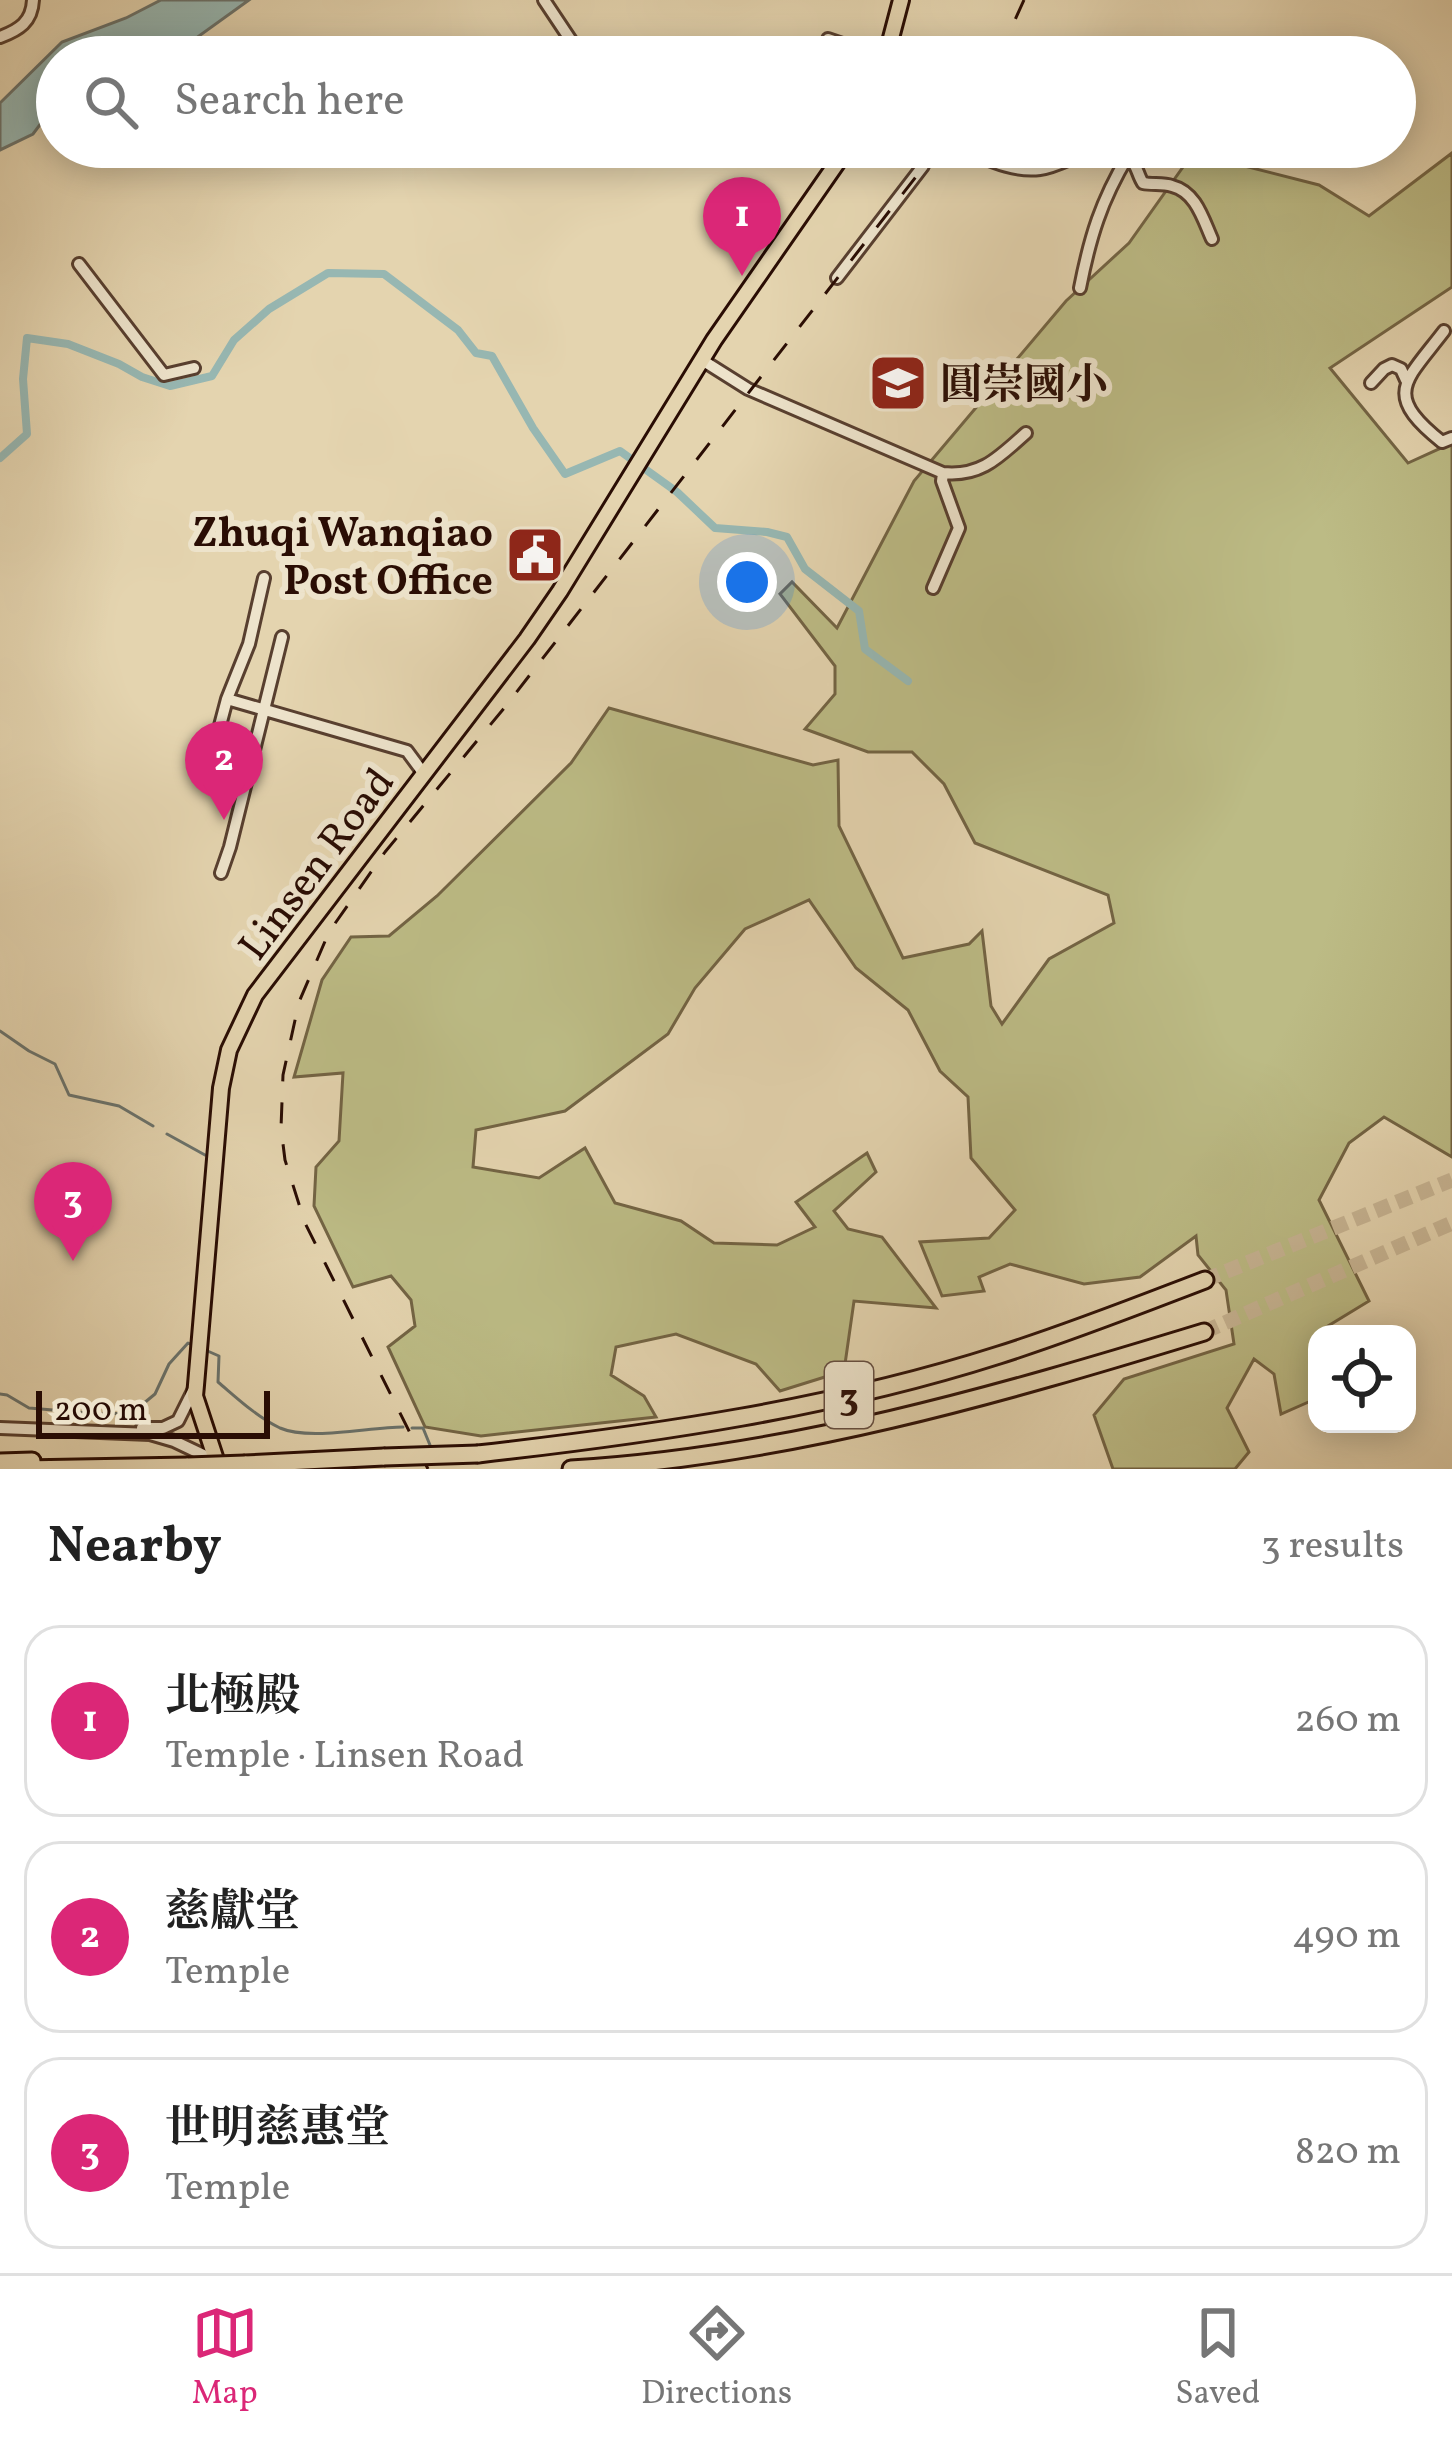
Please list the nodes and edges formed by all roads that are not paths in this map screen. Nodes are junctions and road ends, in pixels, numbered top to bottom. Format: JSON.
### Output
{"nodes":[{"id":1,"x":33,"y":0,"type":"edge"},
{"id":2,"x":544,"y":0,"type":"edge"},
{"id":3,"x":901,"y":0,"type":"edge"},
{"id":4,"x":568,"y":36,"type":"edge"},
{"id":5,"x":890,"y":36,"type":"edge"},
{"id":6,"x":0,"y":37,"type":"edge"},
{"id":7,"x":834,"y":168,"type":"edge"},
{"id":8,"x":921,"y":168,"type":"edge"},
{"id":9,"x":1121,"y":168,"type":"edge"},
{"id":10,"x":1136,"y":168,"type":"edge"},
{"id":11,"x":1212,"y":239,"type":"dead end"},
{"id":12,"x":80,"y":264,"type":"dead end"},
{"id":13,"x":837,"y":278,"type":"dead end"},
{"id":14,"x":1079,"y":288,"type":"dead end"},
{"id":15,"x":1444,"y":331,"type":"dead end"},
{"id":16,"x":702,"y":360,"type":"junction"},
{"id":17,"x":194,"y":368,"type":"dead end"},
{"id":18,"x":1406,"y":380,"type":"junction"},
{"id":19,"x":1371,"y":383,"type":"dead end"},
{"id":20,"x":1026,"y":433,"type":"dead end"},
{"id":21,"x":1452,"y":438,"type":"edge"},
{"id":22,"x":943,"y":473,"type":"junction"},
{"id":23,"x":264,"y":578,"type":"dead end"},
{"id":24,"x":933,"y":588,"type":"dead end"},
{"id":25,"x":282,"y":637,"type":"dead end"},
{"id":26,"x":227,"y":699,"type":"junction"},
{"id":27,"x":263,"y":710,"type":"junction"},
{"id":28,"x":217,"y":737,"type":"dead end"},
{"id":29,"x":424,"y":775,"type":"junction"},
{"id":30,"x":221,"y":873,"type":"dead end"},
{"id":31,"x":1205,"y":1280,"type":"tunnel mouth"},
{"id":32,"x":1204,"y":1332,"type":"tunnel mouth"},
{"id":33,"x":196,"y":1385,"type":"junction"},
{"id":34,"x":0,"y":1429,"type":"edge"},
{"id":35,"x":116,"y":1432,"type":"junction"},
{"id":36,"x":0,"y":1462,"type":"edge"},
{"id":37,"x":218,"y":1465,"type":"edge"},
{"id":38,"x":131,"y":1466,"type":"junction"},
{"id":39,"x":23,"y":1469,"type":"edge"},
{"id":40,"x":571,"y":1469,"type":"edge"}],
"edges":[{"from":1,"to":6,"type":"street"},
{"from":2,"to":4,"type":"street"},
{"from":3,"to":5,"type":"main road"},
{"from":7,"to":16,"type":"main road"},
{"from":8,"to":13,"type":"street"},
{"from":9,"to":14,"type":"street"},
{"from":10,"to":11,"type":"street"},
{"from":12,"to":17,"type":"street"},
{"from":15,"to":18,"type":"street"},
{"from":16,"to":22,"type":"street"},
{"from":16,"to":29,"type":"main road","name":"Linsen Road"},
{"from":18,"to":19,"type":"street"},
{"from":18,"to":21,"type":"street"},
{"from":20,"to":22,"type":"street"},
{"from":22,"to":24,"type":"street"},
{"from":23,"to":26,"type":"street"},
{"from":25,"to":27,"type":"street"},
{"from":26,"to":27,"type":"street"},
{"from":26,"to":28,"type":"street"},
{"from":27,"to":29,"type":"street"},
{"from":27,"to":30,"type":"street"},
{"from":29,"to":33,"type":"main road","name":"Linsen Road"},
{"from":31,"to":38,"type":"highway","number":"3","bridge":true},
{"from":32,"to":40,"type":"highway","number":"3"},
{"from":33,"to":35,"type":"street"},
{"from":33,"to":37,"type":"main road","name":"Linsen Road"},
{"from":34,"to":35,"type":"street"},
{"from":35,"to":37,"type":"street"},
{"from":36,"to":38,"type":"highway"},
{"from":38,"to":39,"type":"highway","number":"3"}]}
